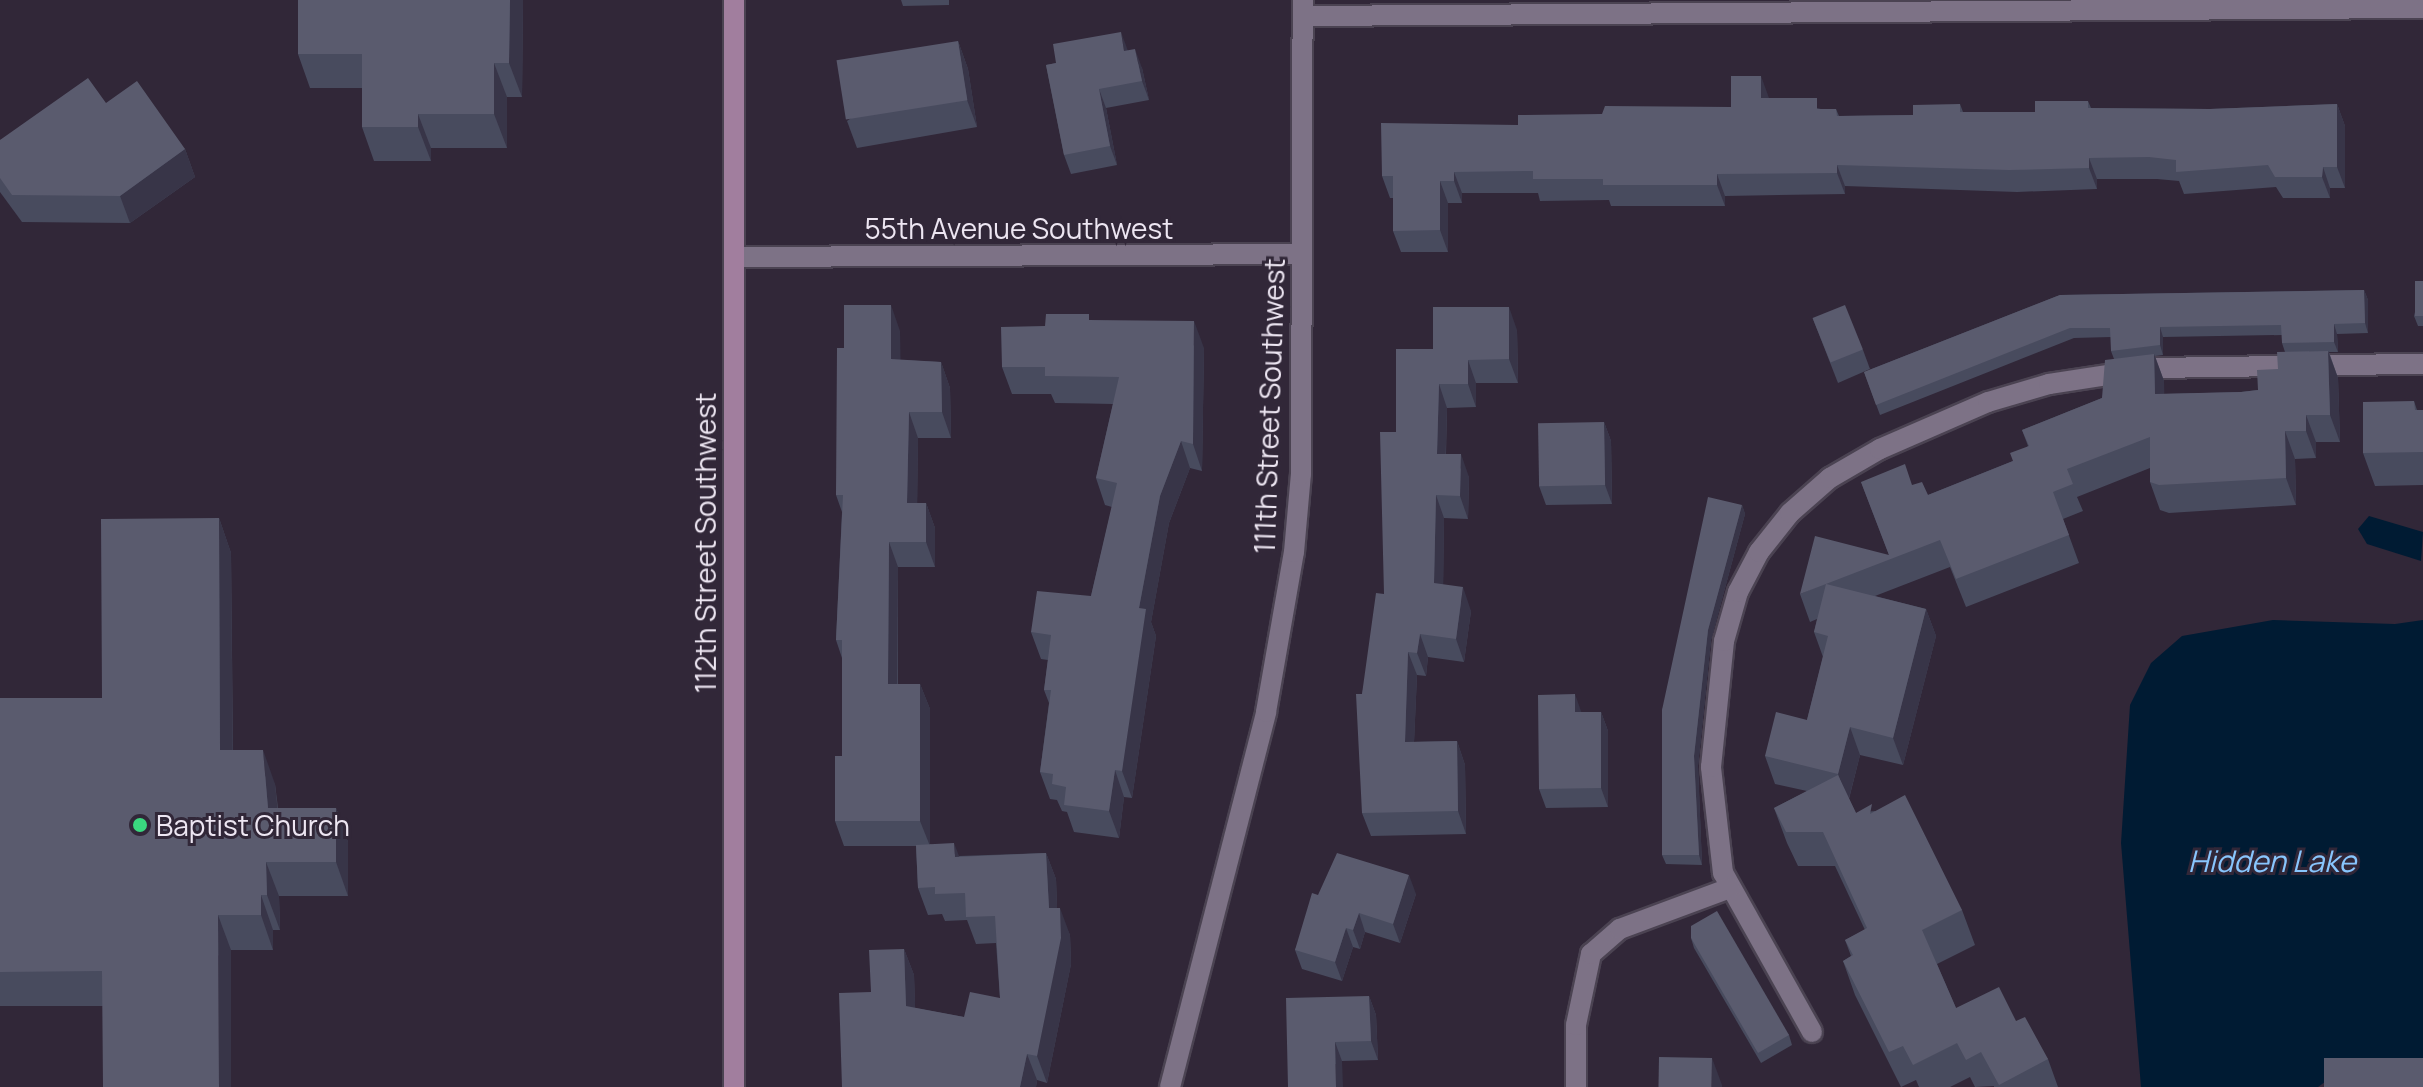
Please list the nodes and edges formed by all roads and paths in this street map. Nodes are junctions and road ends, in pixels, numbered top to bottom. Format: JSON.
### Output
{"nodes":[{"id":1,"x":734,"y":0,"type":"edge"},
{"id":2,"x":2250,"y":6,"type":"edge"},
{"id":3,"x":1768,"y":7,"type":"edge"},
{"id":4,"x":1303,"y":8,"type":"edge"},
{"id":5,"x":2423,"y":8,"type":"edge"},
{"id":6,"x":1302,"y":254,"type":"junction"},
{"id":7,"x":736,"y":257,"type":"junction"},
{"id":8,"x":2423,"y":364,"type":"edge"},
{"id":9,"x":1730,"y":888,"type":"junction"},
{"id":10,"x":1812,"y":1032,"type":"dead end"},
{"id":11,"x":734,"y":1087,"type":"edge"},
{"id":12,"x":1170,"y":1087,"type":"edge"},
{"id":13,"x":1576,"y":1087,"type":"edge"}],
"edges":[{"from":1,"to":7,"type":"street","name":"112th Street Southwest"},
{"from":2,"to":3,"type":"street"},
{"from":2,"to":5,"type":"street"},
{"from":3,"to":4,"type":"street"},
{"from":4,"to":6,"type":"street","name":"111th Street Southwest"},
{"from":6,"to":7,"type":"street","name":"55th Avenue Southwest"},
{"from":6,"to":12,"type":"street","name":"111th Street Southwest"},
{"from":7,"to":11,"type":"street","name":"112th Street Southwest"},
{"from":8,"to":9,"type":"street"},
{"from":9,"to":10,"type":"street"},
{"from":9,"to":13,"type":"street"}]}
